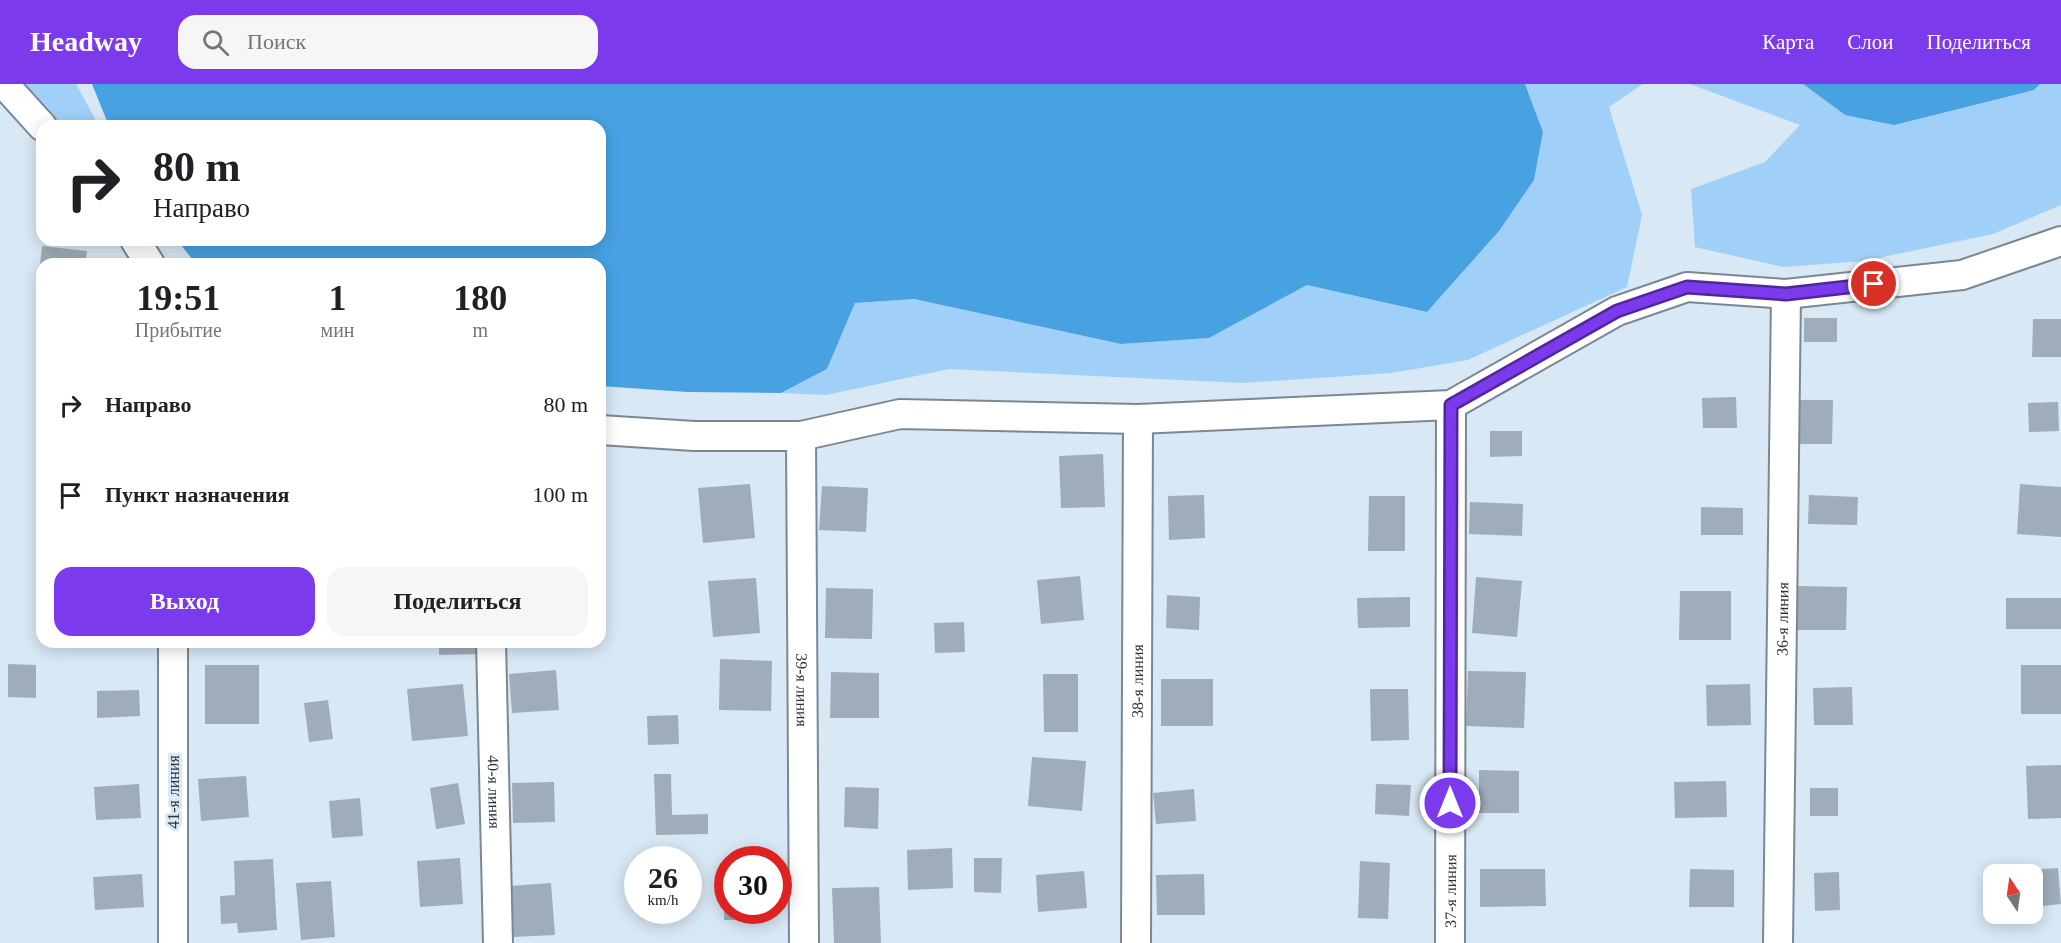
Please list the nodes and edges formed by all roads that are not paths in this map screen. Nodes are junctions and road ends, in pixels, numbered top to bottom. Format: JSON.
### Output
{"nodes":[{"id":1,"x":4,"y":84,"type":"edge"},
{"id":2,"x":37,"y":120,"type":"edge"},
{"id":3,"x":2061,"y":242,"type":"edge"},
{"id":4,"x":1786,"y":294,"type":"junction"},
{"id":5,"x":1451,"y":405,"type":"junction"},
{"id":6,"x":1138,"y":419,"type":"junction"},
{"id":7,"x":606,"y":430,"type":"edge"},
{"id":8,"x":801,"y":436,"type":"junction"},
{"id":9,"x":173,"y":648,"type":"edge"},
{"id":10,"x":491,"y":648,"type":"edge"},
{"id":11,"x":173,"y":943,"type":"edge"},
{"id":12,"x":498,"y":943,"type":"edge"},
{"id":13,"x":804,"y":943,"type":"edge"},
{"id":14,"x":1136,"y":943,"type":"edge"},
{"id":15,"x":1450,"y":943,"type":"edge"},
{"id":16,"x":1778,"y":943,"type":"edge"}],
"edges":[{"from":1,"to":2,"type":"street"},
{"from":3,"to":4,"type":"street"},
{"from":4,"to":5,"type":"street"},
{"from":4,"to":16,"type":"street","name":"36-я линия"},
{"from":5,"to":6,"type":"street"},
{"from":5,"to":15,"type":"street","name":"37-я линия"},
{"from":6,"to":8,"type":"street"},
{"from":6,"to":14,"type":"street","name":"38-я линия"},
{"from":7,"to":8,"type":"street"},
{"from":8,"to":13,"type":"street","name":"39-я линия"},
{"from":9,"to":11,"type":"street","name":"41-я линия"},
{"from":10,"to":12,"type":"street","name":"40-я линия"}]}
